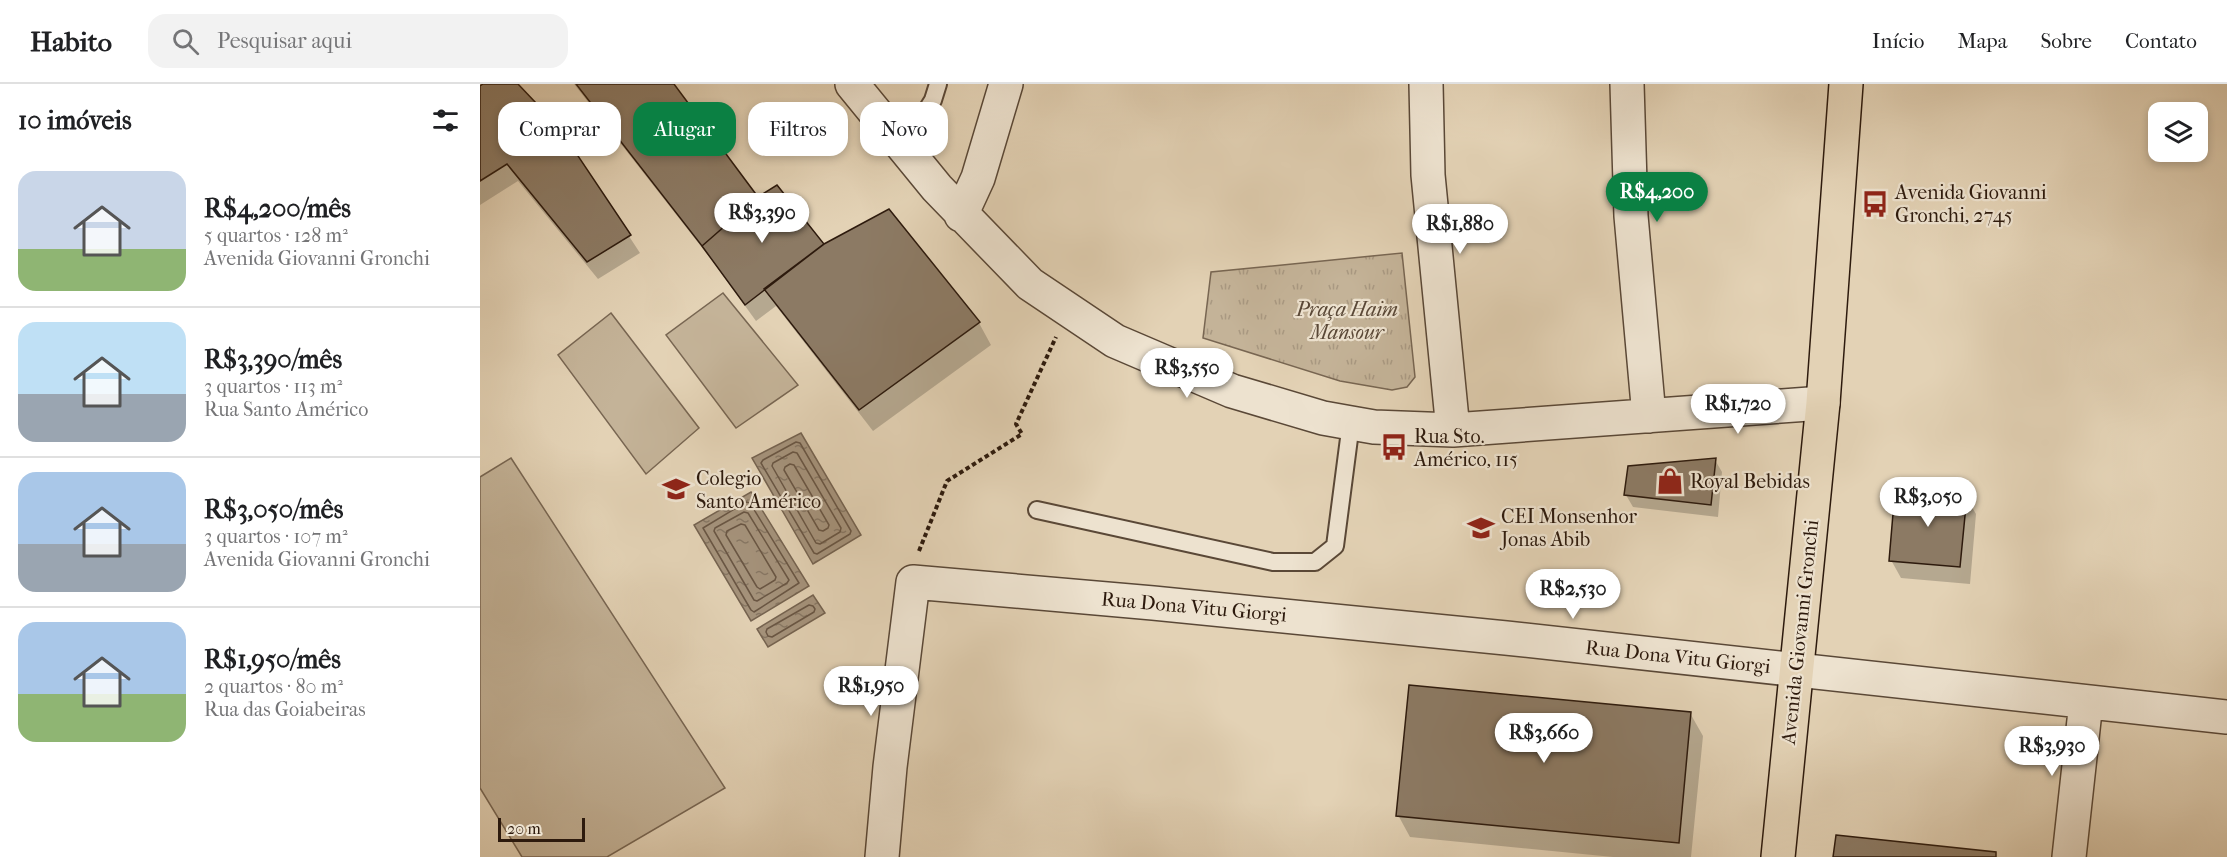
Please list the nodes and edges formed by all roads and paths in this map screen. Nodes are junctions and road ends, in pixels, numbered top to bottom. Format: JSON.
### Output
{"nodes":[{"id":1,"x":852,"y":84,"type":"edge"},
{"id":2,"x":938,"y":84,"type":"edge"},
{"id":3,"x":1006,"y":84,"type":"edge"},
{"id":4,"x":1426,"y":84,"type":"edge"},
{"id":5,"x":1627,"y":84,"type":"edge"},
{"id":6,"x":1846,"y":84,"type":"edge"},
{"id":7,"x":866,"y":102,"type":"edge"},
{"id":8,"x":932,"y":102,"type":"edge"},
{"id":9,"x":910,"y":156,"type":"edge"},
{"id":10,"x":962,"y":215,"type":"junction"},
{"id":11,"x":1069,"y":309,"type":"junction"},
{"id":12,"x":1823,"y":403,"type":"junction"},
{"id":13,"x":1650,"y":416,"type":"junction"},
{"id":14,"x":1351,"y":423,"type":"junction"},
{"id":15,"x":1452,"y":430,"type":"junction"},
{"id":16,"x":1036,"y":510,"type":"dead end"},
{"id":17,"x":913,"y":582,"type":"junction"},
{"id":18,"x":1797,"y":669,"type":"junction"},
{"id":19,"x":2086,"y":702,"type":"junction"},
{"id":20,"x":2227,"y":717,"type":"edge"},
{"id":21,"x":882,"y":857,"type":"edge"},
{"id":22,"x":1778,"y":857,"type":"edge"},
{"id":23,"x":2069,"y":857,"type":"edge"}],
"edges":[{"from":1,"to":7,"type":"street"},
{"from":2,"to":8,"type":"lane"},
{"from":3,"to":10,"type":"street"},
{"from":4,"to":15,"type":"street"},
{"from":5,"to":13,"type":"street"},
{"from":6,"to":12,"type":"main road","name":"Avenida Giovanni Gronchi"},
{"from":9,"to":10,"type":"street"},
{"from":10,"to":11,"type":"street"},
{"from":11,"to":14,"type":"street"},
{"from":11,"to":17,"type":"path"},
{"from":12,"to":13,"type":"street"},
{"from":12,"to":18,"type":"main road","name":"Avenida Giovanni Gronchi"},
{"from":13,"to":15,"type":"street"},
{"from":14,"to":15,"type":"street"},
{"from":14,"to":16,"type":"lane"},
{"from":17,"to":18,"type":"street","name":"Rua Dona Vitu Giorgi"},
{"from":17,"to":21,"type":"street"},
{"from":18,"to":19,"type":"street","name":"Rua Dona Vitu Giorgi"},
{"from":18,"to":22,"type":"main road","name":"Avenida Giovanni Gronchi"},
{"from":19,"to":20,"type":"street","name":"Rua Dona Vitu Giorgi"},
{"from":19,"to":23,"type":"street"}]}
